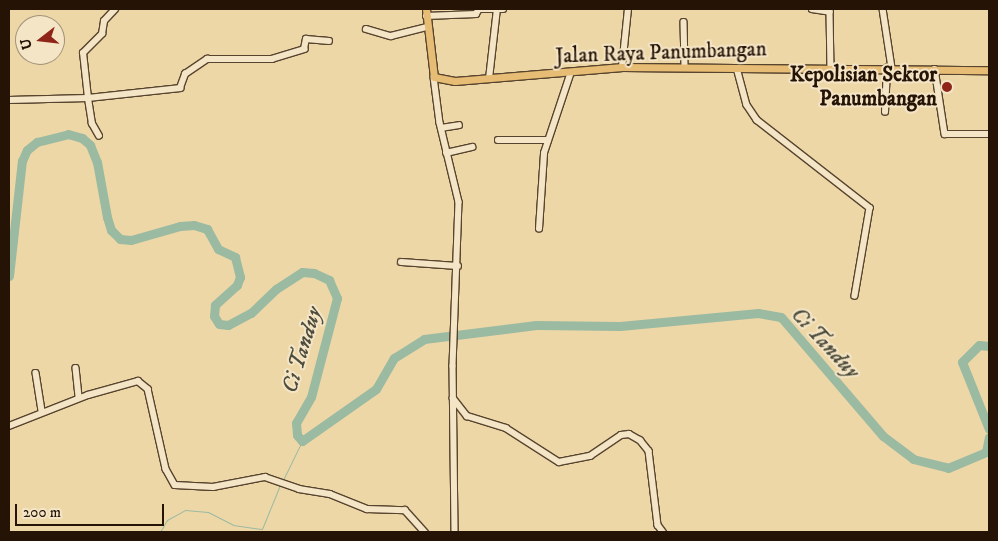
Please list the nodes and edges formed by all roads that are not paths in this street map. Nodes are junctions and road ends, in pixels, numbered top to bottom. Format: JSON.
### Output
{"nodes":[{"id":1,"x":115,"y":9,"type":"edge"},
{"id":2,"x":479,"y":9,"type":"edge"},
{"id":3,"x":497,"y":9,"type":"edge"},
{"id":4,"x":503,"y":9,"type":"edge"},
{"id":5,"x":628,"y":9,"type":"edge"},
{"id":6,"x":812,"y":9,"type":"edge"},
{"id":7,"x":883,"y":9,"type":"edge"},
{"id":8,"x":426,"y":13,"type":"edge"},
{"id":9,"x":684,"y":22,"type":"dead end"},
{"id":10,"x":427,"y":27,"type":"junction"},
{"id":11,"x":366,"y":29,"type":"dead end"},
{"id":12,"x":329,"y":41,"type":"dead end"},
{"id":13,"x":622,"y":67,"type":"junction"},
{"id":14,"x":685,"y":67,"type":"junction"},
{"id":15,"x":737,"y":68,"type":"junction"},
{"id":16,"x":831,"y":68,"type":"junction"},
{"id":17,"x":890,"y":68,"type":"junction"},
{"id":18,"x":935,"y":69,"type":"junction"},
{"id":19,"x":989,"y":70,"type":"edge"},
{"id":20,"x":571,"y":72,"type":"junction"},
{"id":21,"x":434,"y":77,"type":"junction"},
{"id":22,"x":488,"y":79,"type":"junction"},
{"id":23,"x":88,"y":98,"type":"junction"},
{"id":24,"x":9,"y":100,"type":"edge"},
{"id":25,"x":885,"y":112,"type":"dead end"},
{"id":26,"x":459,"y":125,"type":"dead end"},
{"id":27,"x":441,"y":128,"type":"junction"},
{"id":28,"x":989,"y":134,"type":"edge"},
{"id":29,"x":100,"y":136,"type":"dead end"},
{"id":30,"x":498,"y":140,"type":"dead end"},
{"id":31,"x":548,"y":140,"type":"junction"},
{"id":32,"x":472,"y":147,"type":"dead end"},
{"id":33,"x":446,"y":153,"type":"junction"},
{"id":34,"x":540,"y":229,"type":"dead end"},
{"id":35,"x":402,"y":262,"type":"dead end"},
{"id":36,"x":458,"y":266,"type":"junction"},
{"id":37,"x":855,"y":296,"type":"dead end"},
{"id":38,"x":76,"y":368,"type":"dead end"},
{"id":39,"x":36,"y":373,"type":"dead end"},
{"id":40,"x":79,"y":398,"type":"junction"},
{"id":41,"x":453,"y":398,"type":"junction"},
{"id":42,"x":42,"y":412,"type":"junction"},
{"id":43,"x":9,"y":426,"type":"edge"},
{"id":44,"x":425,"y":532,"type":"edge"},
{"id":45,"x":455,"y":532,"type":"edge"},
{"id":46,"x":663,"y":532,"type":"edge"}],
"edges":[{"from":1,"to":23,"type":"street"},
{"from":2,"to":3,"type":"street"},
{"from":2,"to":8,"type":"street"},
{"from":3,"to":4,"type":"street"},
{"from":3,"to":22,"type":"street"},
{"from":5,"to":13,"type":"street"},
{"from":6,"to":16,"type":"street"},
{"from":7,"to":17,"type":"street"},
{"from":8,"to":10,"type":"main road"},
{"from":9,"to":14,"type":"street"},
{"from":10,"to":11,"type":"street"},
{"from":10,"to":21,"type":"main road"},
{"from":12,"to":23,"type":"street"},
{"from":13,"to":14,"type":"main road","name":"Jalan Raya Panumbangan"},
{"from":13,"to":20,"type":"main road","name":"Jalan Raya Panumbangan"},
{"from":14,"to":15,"type":"main road","name":"Jalan Raya Panumbangan"},
{"from":15,"to":16,"type":"main road","name":"Jalan Raya Panumbangan"},
{"from":15,"to":37,"type":"street"},
{"from":16,"to":17,"type":"main road","name":"Jalan Raya Panumbangan"},
{"from":17,"to":18,"type":"main road","name":"Jalan Raya Panumbangan"},
{"from":17,"to":25,"type":"street"},
{"from":18,"to":19,"type":"main road","name":"Jalan Raya Panumbangan"},
{"from":18,"to":28,"type":"street"},
{"from":20,"to":22,"type":"main road","name":"Jalan Raya Panumbangan"},
{"from":20,"to":31,"type":"street"},
{"from":21,"to":22,"type":"main road","name":"Jalan Raya Panumbangan"},
{"from":21,"to":27,"type":"street"},
{"from":23,"to":24,"type":"street"},
{"from":23,"to":29,"type":"street"},
{"from":26,"to":27,"type":"street"},
{"from":27,"to":33,"type":"street"},
{"from":30,"to":31,"type":"street"},
{"from":31,"to":34,"type":"street"},
{"from":32,"to":33,"type":"street"},
{"from":33,"to":36,"type":"street"},
{"from":35,"to":36,"type":"street"},
{"from":36,"to":41,"type":"street"},
{"from":38,"to":40,"type":"street"},
{"from":39,"to":42,"type":"street"},
{"from":40,"to":42,"type":"street"},
{"from":40,"to":44,"type":"street"},
{"from":41,"to":45,"type":"street"},
{"from":41,"to":46,"type":"street"},
{"from":42,"to":43,"type":"street"}]}
